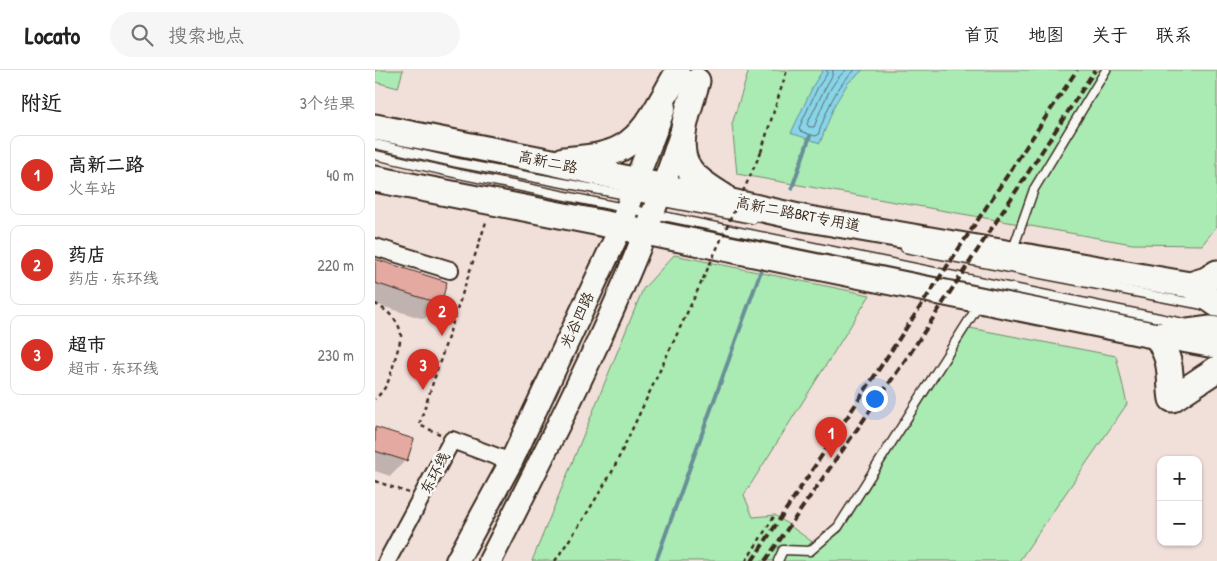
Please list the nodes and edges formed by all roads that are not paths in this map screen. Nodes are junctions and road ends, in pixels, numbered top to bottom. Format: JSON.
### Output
{"nodes":[{"id":1,"x":1106,"y":70,"type":"edge"},
{"id":2,"x":689,"y":74,"type":"edge"},
{"id":3,"x":375,"y":127,"type":"edge"},
{"id":4,"x":375,"y":144,"type":"edge"},
{"id":5,"x":375,"y":155,"type":"edge"},
{"id":6,"x":547,"y":161,"type":"junction"},
{"id":7,"x":375,"y":179,"type":"edge"},
{"id":8,"x":628,"y":203,"type":"junction"},
{"id":9,"x":734,"y":203,"type":"junction"},
{"id":10,"x":655,"y":209,"type":"junction"},
{"id":11,"x":765,"y":222,"type":"dead end"},
{"id":12,"x":893,"y":246,"type":"dead end"},
{"id":13,"x":375,"y":247,"type":"edge"},
{"id":14,"x":1012,"y":254,"type":"junction"},
{"id":15,"x":451,"y":270,"type":"dead end"},
{"id":16,"x":1217,"y":273,"type":"edge"},
{"id":17,"x":1190,"y":285,"type":"junction"},
{"id":18,"x":982,"y":301,"type":"junction"},
{"id":19,"x":1216,"y":324,"type":"edge"},
{"id":20,"x":1157,"y":336,"type":"junction"},
{"id":21,"x":1217,"y":368,"type":"edge"},
{"id":22,"x":511,"y":462,"type":"junction"},
{"id":23,"x":387,"y":561,"type":"edge"},
{"id":24,"x":457,"y":561,"type":"edge"},
{"id":25,"x":490,"y":561,"type":"edge"},
{"id":26,"x":778,"y":561,"type":"edge"}],
"edges":[{"from":1,"to":14,"type":"lane"},
{"from":2,"to":6,"type":"main road"},
{"from":2,"to":8,"type":"main road","name":"光谷四路"},
{"from":2,"to":9,"type":"main road"},
{"from":2,"to":10,"type":"main road","name":"光谷四路"},
{"from":3,"to":6,"type":"main road","name":"高新二路"},
{"from":4,"to":8,"type":"lane"},
{"from":5,"to":8,"type":"lane"},
{"from":6,"to":8,"type":"main road","name":"高新二路"},
{"from":7,"to":8,"type":"main road","name":"高新二路"},
{"from":8,"to":10,"type":"main road","name":"高新二路"},
{"from":8,"to":10,"type":"main road","name":"高新二路"},
{"from":8,"to":22,"type":"main road","name":"光谷四路"},
{"from":9,"to":10,"type":"main road","name":"高新二路"},
{"from":9,"to":14,"type":"main road","name":"高新二路"},
{"from":10,"to":11,"type":"lane","name":"高新二路BRT专用道"},
{"from":10,"to":18,"type":"main road","name":"高新二路"},
{"from":10,"to":19,"type":"lane","name":"高新二路BRT专用道"},
{"from":10,"to":25,"type":"main road","name":"光谷四路"},
{"from":12,"to":19,"type":"lane"},
{"from":13,"to":15,"type":"street"},
{"from":14,"to":17,"type":"main road","name":"高新二路"},
{"from":16,"to":17,"type":"main road"},
{"from":17,"to":19,"type":"main road","name":"高新二路"},
{"from":18,"to":20,"type":"main road","name":"高新二路"},
{"from":18,"to":26,"type":"lane"},
{"from":19,"to":20,"type":"main road","name":"高新二路"},
{"from":20,"to":21,"type":"main road"},
{"from":22,"to":23,"type":"street","name":"东环线"},
{"from":22,"to":24,"type":"main road","name":"光谷四路"}]}
